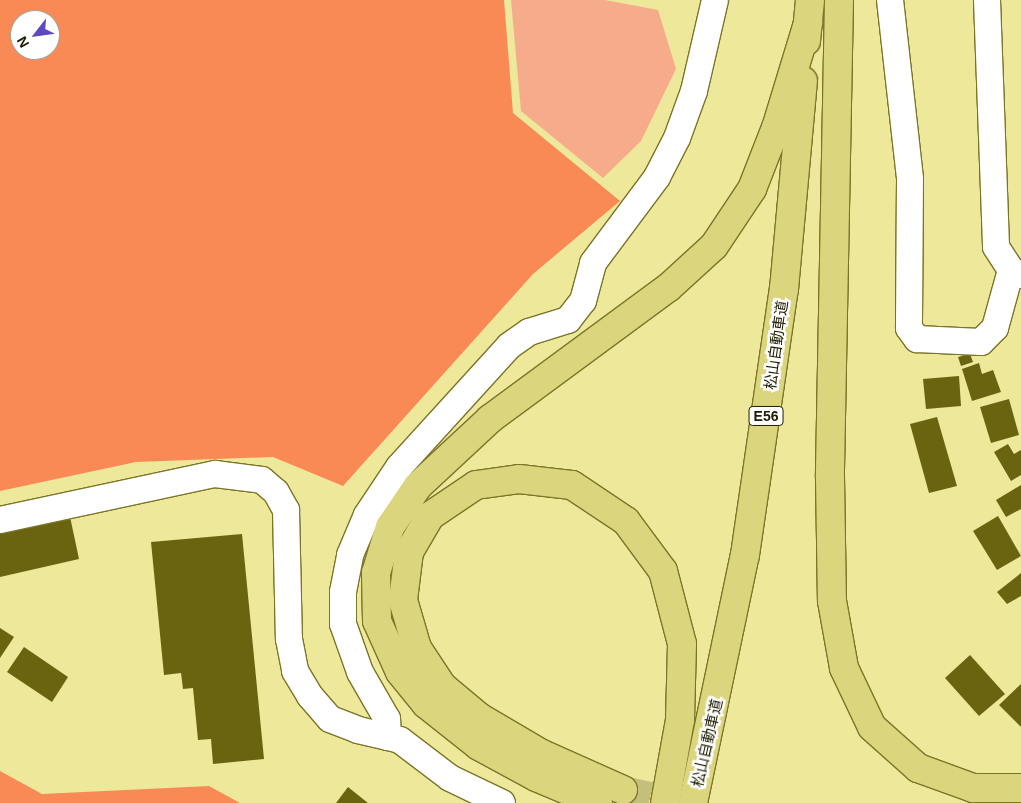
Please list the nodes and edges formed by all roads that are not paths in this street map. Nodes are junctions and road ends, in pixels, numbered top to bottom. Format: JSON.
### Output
{"nodes":[{"id":1,"x":702,"y":0,"type":"edge"},
{"id":2,"x":715,"y":0,"type":"edge"},
{"id":3,"x":839,"y":0,"type":"edge"},
{"id":4,"x":890,"y":0,"type":"edge"},
{"id":5,"x":987,"y":0,"type":"edge"},
{"id":6,"x":809,"y":12,"type":"edge"},
{"id":7,"x":684,"y":66,"type":"dead end"},
{"id":8,"x":1016,"y":273,"type":"edge"},
{"id":9,"x":0,"y":520,"type":"edge"},
{"id":10,"x":388,"y":737,"type":"junction"},
{"id":11,"x":1021,"y":788,"type":"edge"},
{"id":12,"x":623,"y":790,"type":"tunnel mouth"},
{"id":13,"x":502,"y":803,"type":"edge"},
{"id":14,"x":598,"y":803,"type":"tunnel mouth"},
{"id":15,"x":665,"y":803,"type":"edge"},
{"id":16,"x":693,"y":803,"type":"edge"}],
"edges":[{"from":1,"to":7,"type":"street"},
{"from":2,"to":10,"type":"street"},
{"from":3,"to":11,"type":"highway"},
{"from":4,"to":8,"type":"street"},
{"from":5,"to":8,"type":"street"},
{"from":6,"to":14,"type":"highway"},
{"from":6,"to":16,"type":"highway","name":"松山自動車道","number":"E56"},
{"from":9,"to":10,"type":"street"},
{"from":10,"to":13,"type":"street"},
{"from":12,"to":15,"type":"highway"}]}
